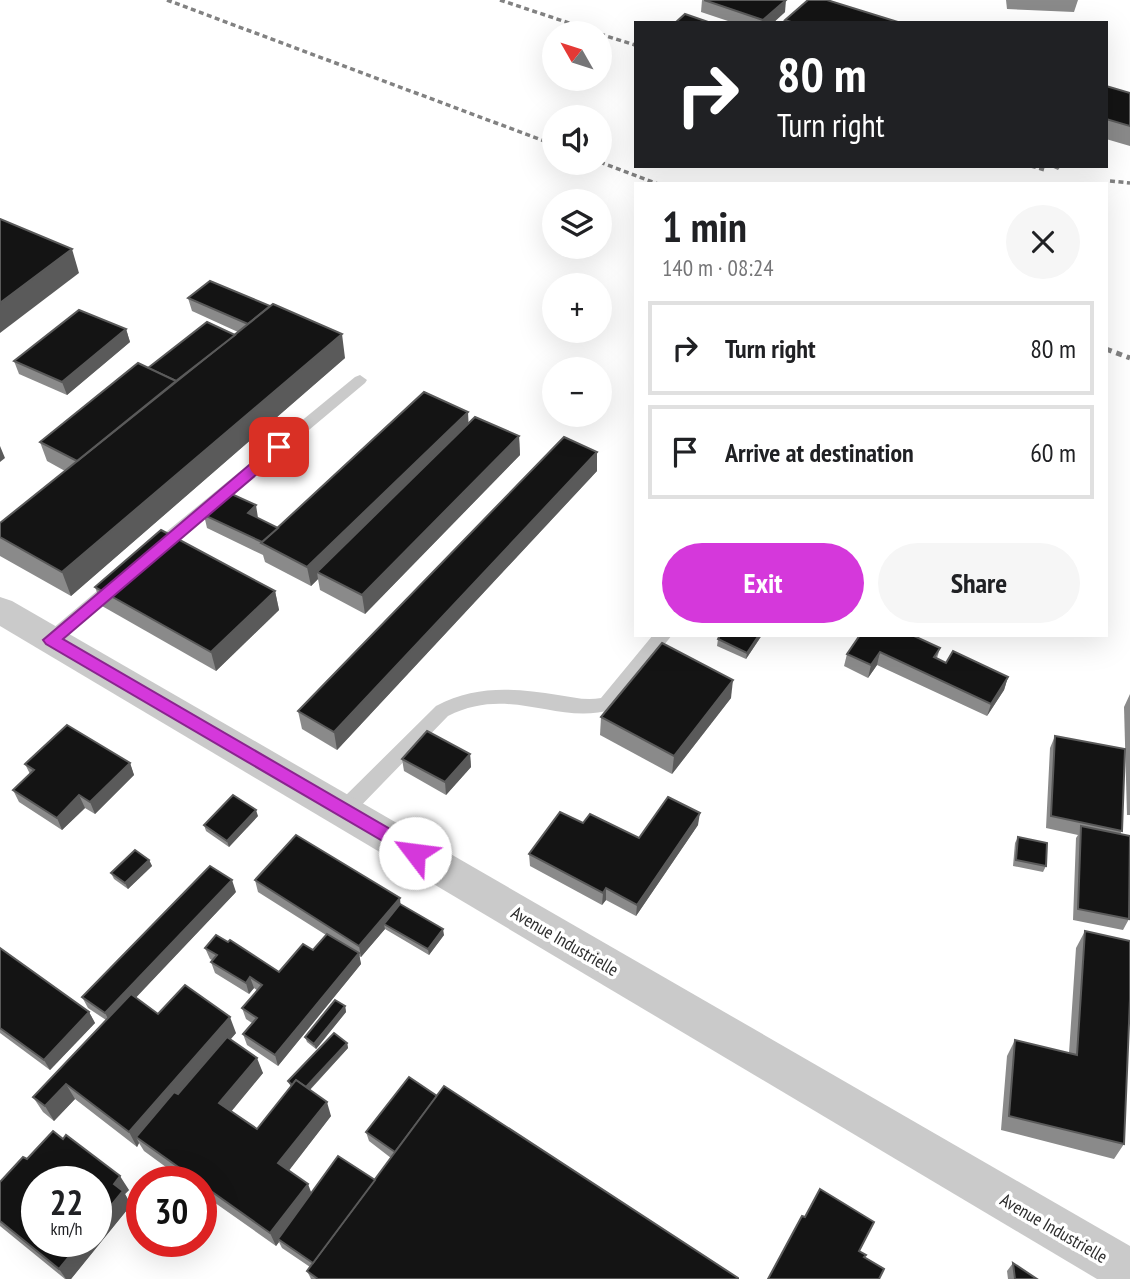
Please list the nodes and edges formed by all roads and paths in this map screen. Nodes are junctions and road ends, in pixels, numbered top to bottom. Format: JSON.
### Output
{"nodes":[{"id":1,"x":360,"y":380,"type":"dead end"},
{"id":2,"x":146,"y":559,"type":"edge"},
{"id":3,"x":125,"y":577,"type":"edge"},
{"id":4,"x":0,"y":610,"type":"edge"},
{"id":5,"x":661,"y":637,"type":"edge"},
{"id":6,"x":51,"y":640,"type":"junction"},
{"id":7,"x":343,"y":811,"type":"junction"},
{"id":8,"x":1130,"y":1272,"type":"edge"}],
"edges":[{"from":1,"to":2,"type":"lane"},
{"from":3,"to":6,"type":"lane"},
{"from":4,"to":6,"type":"street","name":"Avenue Industrielle"},
{"from":5,"to":7,"type":"lane"},
{"from":6,"to":7,"type":"street","name":"Avenue Industrielle"},
{"from":7,"to":8,"type":"street","name":"Avenue Industrielle"}]}
